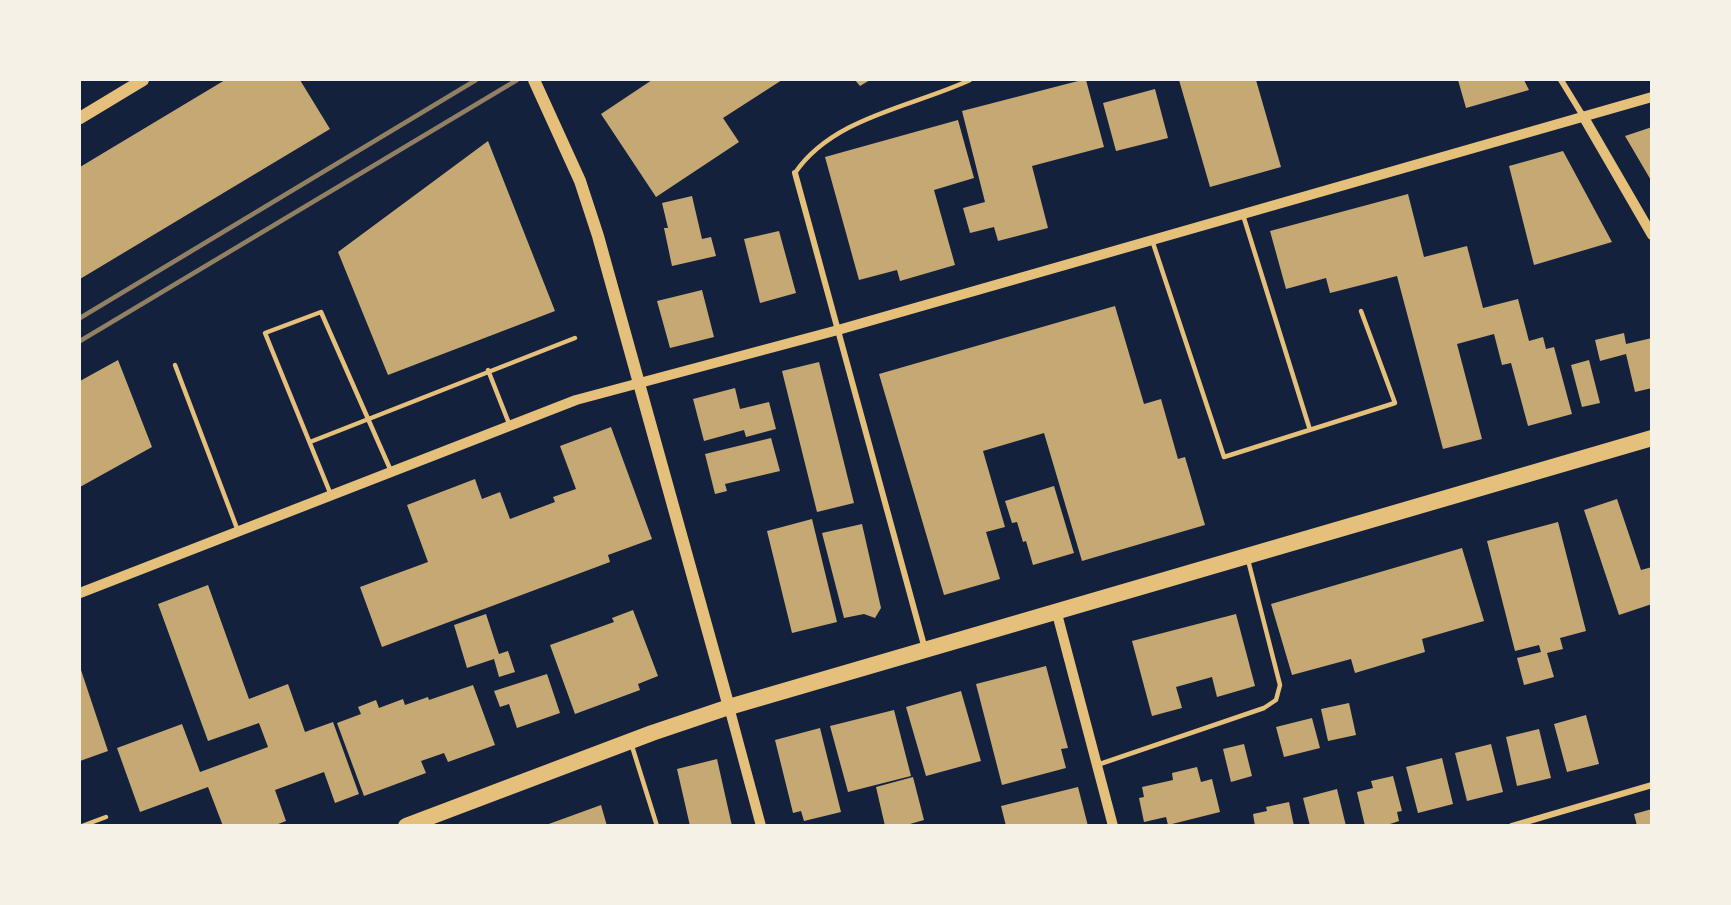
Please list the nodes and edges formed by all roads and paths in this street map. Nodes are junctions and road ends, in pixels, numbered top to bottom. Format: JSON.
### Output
{"nodes":[{"id":1,"x":143,"y":80,"type":"edge"},
{"id":2,"x":534,"y":80,"type":"edge"},
{"id":3,"x":970,"y":80,"type":"edge"},
{"id":4,"x":1561,"y":80,"type":"edge"},
{"id":5,"x":1652,"y":97,"type":"edge"},
{"id":6,"x":1583,"y":116,"type":"junction"},
{"id":7,"x":80,"y":118,"type":"edge"},
{"id":8,"x":795,"y":173,"type":"joint"},
{"id":9,"x":1243,"y":213,"type":"junction"},
{"id":10,"x":1652,"y":235,"type":"edge"},
{"id":11,"x":1152,"y":240,"type":"junction"},
{"id":12,"x":1361,"y":311,"type":"dead end"},
{"id":13,"x":838,"y":330,"type":"junction"},
{"id":14,"x":574,"y":338,"type":"dead end"},
{"id":15,"x":175,"y":365,"type":"dead end"},
{"id":16,"x":488,"y":370,"type":"junction"},
{"id":17,"x":636,"y":382,"type":"junction"},
{"id":18,"x":367,"y":418,"type":"junction"},
{"id":19,"x":510,"y":426,"type":"junction"},
{"id":20,"x":1310,"y":430,"type":"junction"},
{"id":21,"x":1652,"y":438,"type":"edge"},
{"id":22,"x":310,"y":442,"type":"junction"},
{"id":23,"x":391,"y":472,"type":"junction"},
{"id":24,"x":331,"y":495,"type":"junction"},
{"id":25,"x":238,"y":531,"type":"junction"},
{"id":26,"x":1247,"y":555,"type":"junction"},
{"id":27,"x":80,"y":593,"type":"edge"},
{"id":28,"x":1056,"y":610,"type":"junction"},
{"id":29,"x":925,"y":649,"type":"junction"},
{"id":30,"x":729,"y":707,"type":"junction"},
{"id":31,"x":630,"y":741,"type":"junction"},
{"id":32,"x":1097,"y":765,"type":"junction"},
{"id":33,"x":1652,"y":785,"type":"edge"},
{"id":34,"x":106,"y":817,"type":"dead end"},
{"id":35,"x":82,"y":825,"type":"edge"},
{"id":36,"x":407,"y":825,"type":"edge"},
{"id":37,"x":657,"y":825,"type":"edge"},
{"id":38,"x":761,"y":825,"type":"edge"},
{"id":39,"x":1113,"y":825,"type":"edge"},
{"id":40,"x":1512,"y":825,"type":"edge"}],
"edges":[{"from":1,"to":7,"type":"main road"},
{"from":2,"to":17,"type":"main road"},
{"from":3,"to":8,"type":"lane"},
{"from":4,"to":6,"type":"street"},
{"from":5,"to":6,"type":"street"},
{"from":6,"to":9,"type":"street"},
{"from":6,"to":10,"type":"street"},
{"from":8,"to":13,"type":"street"},
{"from":9,"to":11,"type":"street"},
{"from":9,"to":20,"type":"lane"},
{"from":11,"to":13,"type":"street"},
{"from":11,"to":20,"type":"lane"},
{"from":12,"to":20,"type":"lane"},
{"from":13,"to":17,"type":"street"},
{"from":13,"to":29,"type":"street"},
{"from":14,"to":16,"type":"lane"},
{"from":15,"to":25,"type":"lane"},
{"from":16,"to":18,"type":"lane"},
{"from":16,"to":19,"type":"lane"},
{"from":17,"to":19,"type":"street"},
{"from":17,"to":30,"type":"main road"},
{"from":18,"to":22,"type":"lane"},
{"from":18,"to":22,"type":"lane"},
{"from":18,"to":23,"type":"lane"},
{"from":19,"to":23,"type":"street"},
{"from":21,"to":26,"type":"highway"},
{"from":22,"to":24,"type":"lane"},
{"from":23,"to":24,"type":"street"},
{"from":24,"to":25,"type":"street"},
{"from":25,"to":27,"type":"street"},
{"from":26,"to":28,"type":"highway"},
{"from":26,"to":32,"type":"lane"},
{"from":28,"to":29,"type":"highway"},
{"from":28,"to":32,"type":"street"},
{"from":29,"to":30,"type":"highway"},
{"from":30,"to":31,"type":"highway"},
{"from":30,"to":38,"type":"street"},
{"from":31,"to":36,"type":"highway"},
{"from":31,"to":37,"type":"lane"},
{"from":32,"to":39,"type":"street"},
{"from":33,"to":40,"type":"street"},
{"from":34,"to":35,"type":"lane"}]}
